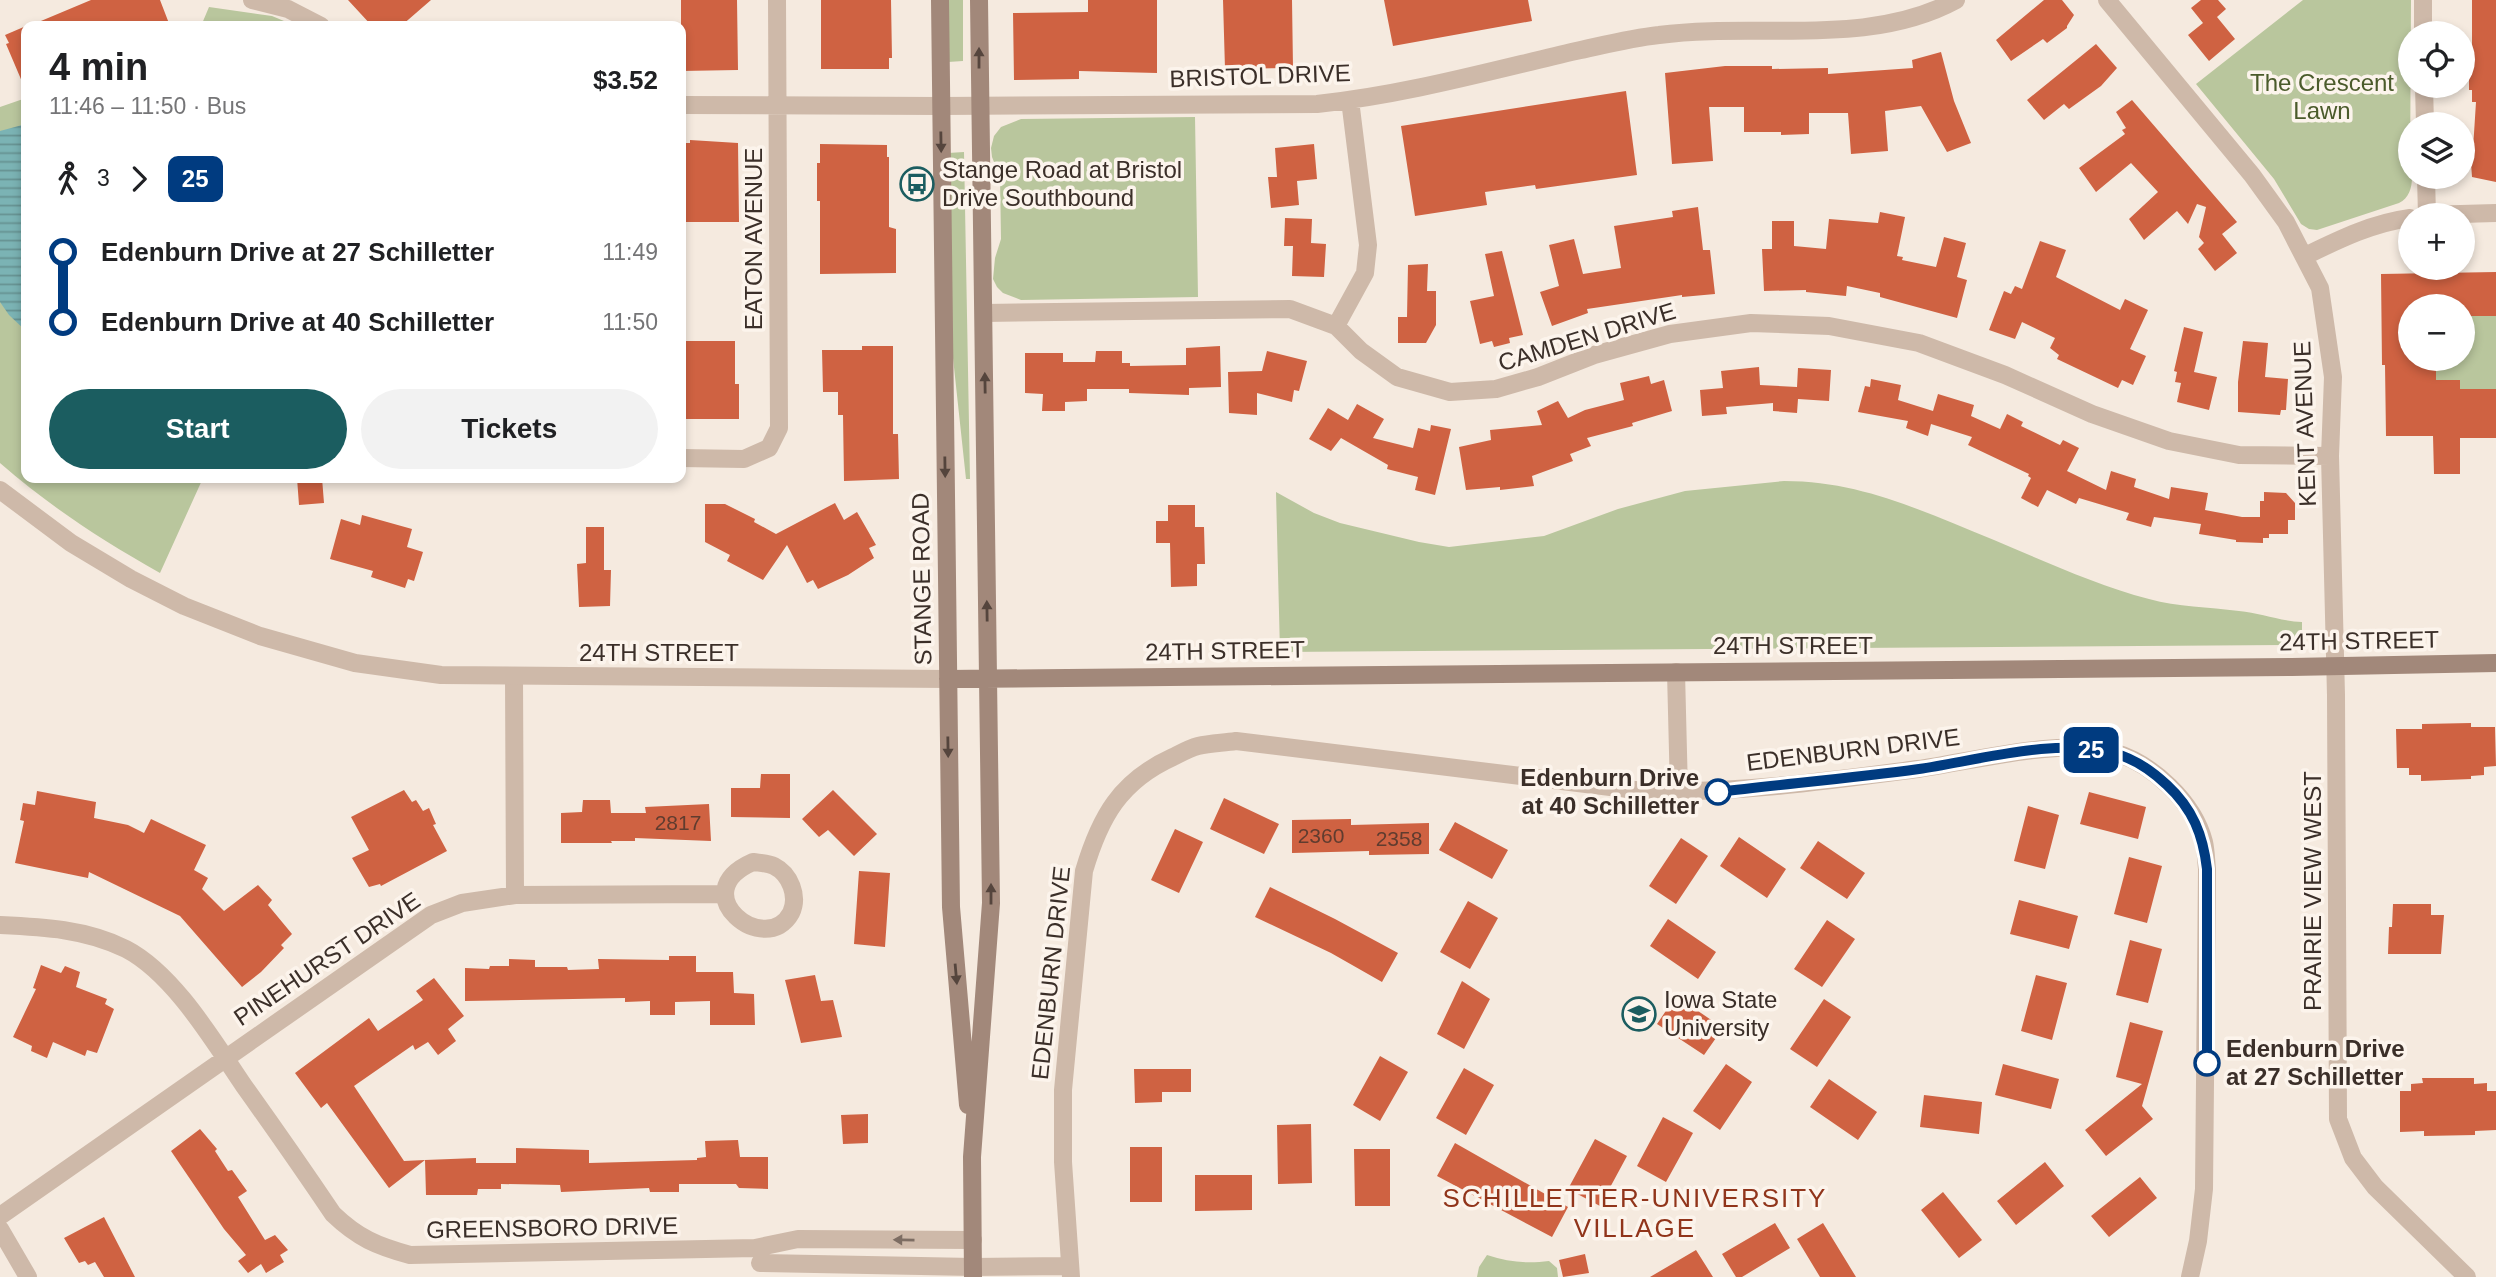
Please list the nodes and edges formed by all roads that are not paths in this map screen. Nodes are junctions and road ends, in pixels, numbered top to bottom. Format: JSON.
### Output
{"nodes":[{"id":1,"x":252,"y":0,"type":"edge"},
{"id":2,"x":777,"y":0,"type":"edge"},
{"id":3,"x":940,"y":0,"type":"edge"},
{"id":4,"x":979,"y":0,"type":"edge"},
{"id":5,"x":1956,"y":0,"type":"edge"},
{"id":6,"x":2107,"y":0,"type":"edge"},
{"id":7,"x":2423,"y":0,"type":"edge"},
{"id":8,"x":311,"y":21,"type":"edge"},
{"id":9,"x":2423,"y":21,"type":"edge"},
{"id":10,"x":1350,"y":100,"type":"junction"},
{"id":11,"x":686,"y":105,"type":"edge"},
{"id":12,"x":778,"y":105,"type":"junction"},
{"id":13,"x":941,"y":106,"type":"junction"},
{"id":14,"x":979,"y":106,"type":"junction"},
{"id":15,"x":2496,"y":213,"type":"edge"},
{"id":16,"x":2475,"y":214,"type":"edge"},
{"id":17,"x":2398,"y":220,"type":"edge"},
{"id":18,"x":2305,"y":256,"type":"junction"},
{"id":19,"x":984,"y":313,"type":"junction"},
{"id":20,"x":1336,"y":326,"type":"junction"},
{"id":21,"x":2330,"y":456,"type":"junction"},
{"id":22,"x":686,"y":458,"type":"edge"},
{"id":23,"x":0,"y":490,"type":"edge"},
{"id":24,"x":2496,"y":663,"type":"edge"},
{"id":25,"x":2336,"y":666,"type":"junction"},
{"id":26,"x":1676,"y":672,"type":"junction"},
{"id":27,"x":514,"y":677,"type":"junction"},
{"id":28,"x":948,"y":679,"type":"junction"},
{"id":29,"x":988,"y":679,"type":"junction"},
{"id":30,"x":1679,"y":792,"type":"junction"},
{"id":31,"x":725,"y":894,"type":"dead end"},
{"id":32,"x":515,"y":895,"type":"junction"},
{"id":33,"x":0,"y":925,"type":"edge"},
{"id":34,"x":225,"y":1058,"type":"junction"},
{"id":35,"x":972,"y":1157,"type":"junction"},
{"id":36,"x":0,"y":1216,"type":"edge"},
{"id":37,"x":0,"y":1229,"type":"edge"},
{"id":38,"x":973,"y":1240,"type":"junction"},
{"id":39,"x":759,"y":1263,"type":"edge"},
{"id":40,"x":1070,"y":1271,"type":"edge"},
{"id":41,"x":973,"y":1272,"type":"edge"},
{"id":42,"x":28,"y":1277,"type":"edge"},
{"id":43,"x":2190,"y":1277,"type":"edge"},
{"id":44,"x":2467,"y":1277,"type":"edge"}],
"edges":[{"from":1,"to":8,"type":"street"},
{"from":2,"to":12,"type":"street","name":"EATON AVENUE"},
{"from":3,"to":13,"type":"main road","name":"STANGE ROAD"},
{"from":14,"to":4,"type":"main road","name":"STANGE ROAD","one_way":true},
{"from":5,"to":10,"type":"street","name":"BRISTOL DRIVE"},
{"from":6,"to":18,"type":"street","name":"KENT AVENUE"},
{"from":7,"to":9,"type":"street"},
{"from":10,"to":14,"type":"street","name":"BRISTOL DRIVE"},
{"from":10,"to":20,"type":"street"},
{"from":11,"to":12,"type":"street","name":"BRISTOL DRIVE"},
{"from":12,"to":13,"type":"street","name":"BRISTOL DRIVE"},
{"from":12,"to":22,"type":"street","name":"EATON AVENUE"},
{"from":13,"to":14,"type":"street","name":"BRISTOL DRIVE"},
{"from":13,"to":28,"type":"main road","name":"STANGE ROAD","one_way":true},
{"from":14,"to":19,"type":"main road","name":"STANGE ROAD"},
{"from":15,"to":16,"type":"street"},
{"from":17,"to":18,"type":"street"},
{"from":18,"to":21,"type":"street","name":"KENT AVENUE"},
{"from":19,"to":20,"type":"street","name":"CAMDEN DRIVE"},
{"from":29,"to":19,"type":"main road","name":"STANGE ROAD","one_way":true},
{"from":20,"to":21,"type":"street","name":"CAMDEN DRIVE"},
{"from":21,"to":25,"type":"street","name":"KENT AVENUE"},
{"from":23,"to":27,"type":"street","name":"24TH STREET"},
{"from":24,"to":25,"type":"main road","name":"24TH STREET"},
{"from":25,"to":26,"type":"main road","name":"24TH STREET"},
{"from":25,"to":44,"type":"street","name":"PRAIRIE VIEW WEST"},
{"from":26,"to":29,"type":"main road","name":"24TH STREET"},
{"from":26,"to":30,"type":"street"},
{"from":27,"to":28,"type":"street","name":"24TH STREET"},
{"from":27,"to":32,"type":"street"},
{"from":28,"to":29,"type":"main road","name":"24TH STREET"},
{"from":28,"to":35,"type":"main road","name":"STANGE ROAD","one_way":true},
{"from":35,"to":29,"type":"main road","name":"STANGE ROAD","one_way":true},
{"from":30,"to":40,"type":"street","name":"EDENBURN DRIVE"},
{"from":30,"to":43,"type":"street","name":"EDENBURN DRIVE"},
{"from":31,"to":32,"type":"street","name":"PINEHURST DRIVE"},
{"from":32,"to":34,"type":"street","name":"PINEHURST DRIVE"},
{"from":33,"to":34,"type":"street","name":"GREENSBORO DRIVE"},
{"from":34,"to":36,"type":"street","name":"PINEHURST DRIVE"},
{"from":34,"to":39,"type":"street","name":"GREENSBORO DRIVE"},
{"from":35,"to":38,"type":"main road","name":"STANGE ROAD"},
{"from":37,"to":42,"type":"street"},
{"from":38,"to":39,"type":"street","name":"GREENSBORO DRIVE","one_way":true},
{"from":38,"to":41,"type":"main road","name":"STANGE ROAD"},
{"from":39,"to":41,"type":"street","name":"GREENSBORO DRIVE"},
{"from":40,"to":41,"type":"street","name":"GREENSBORO DRIVE"}]}
